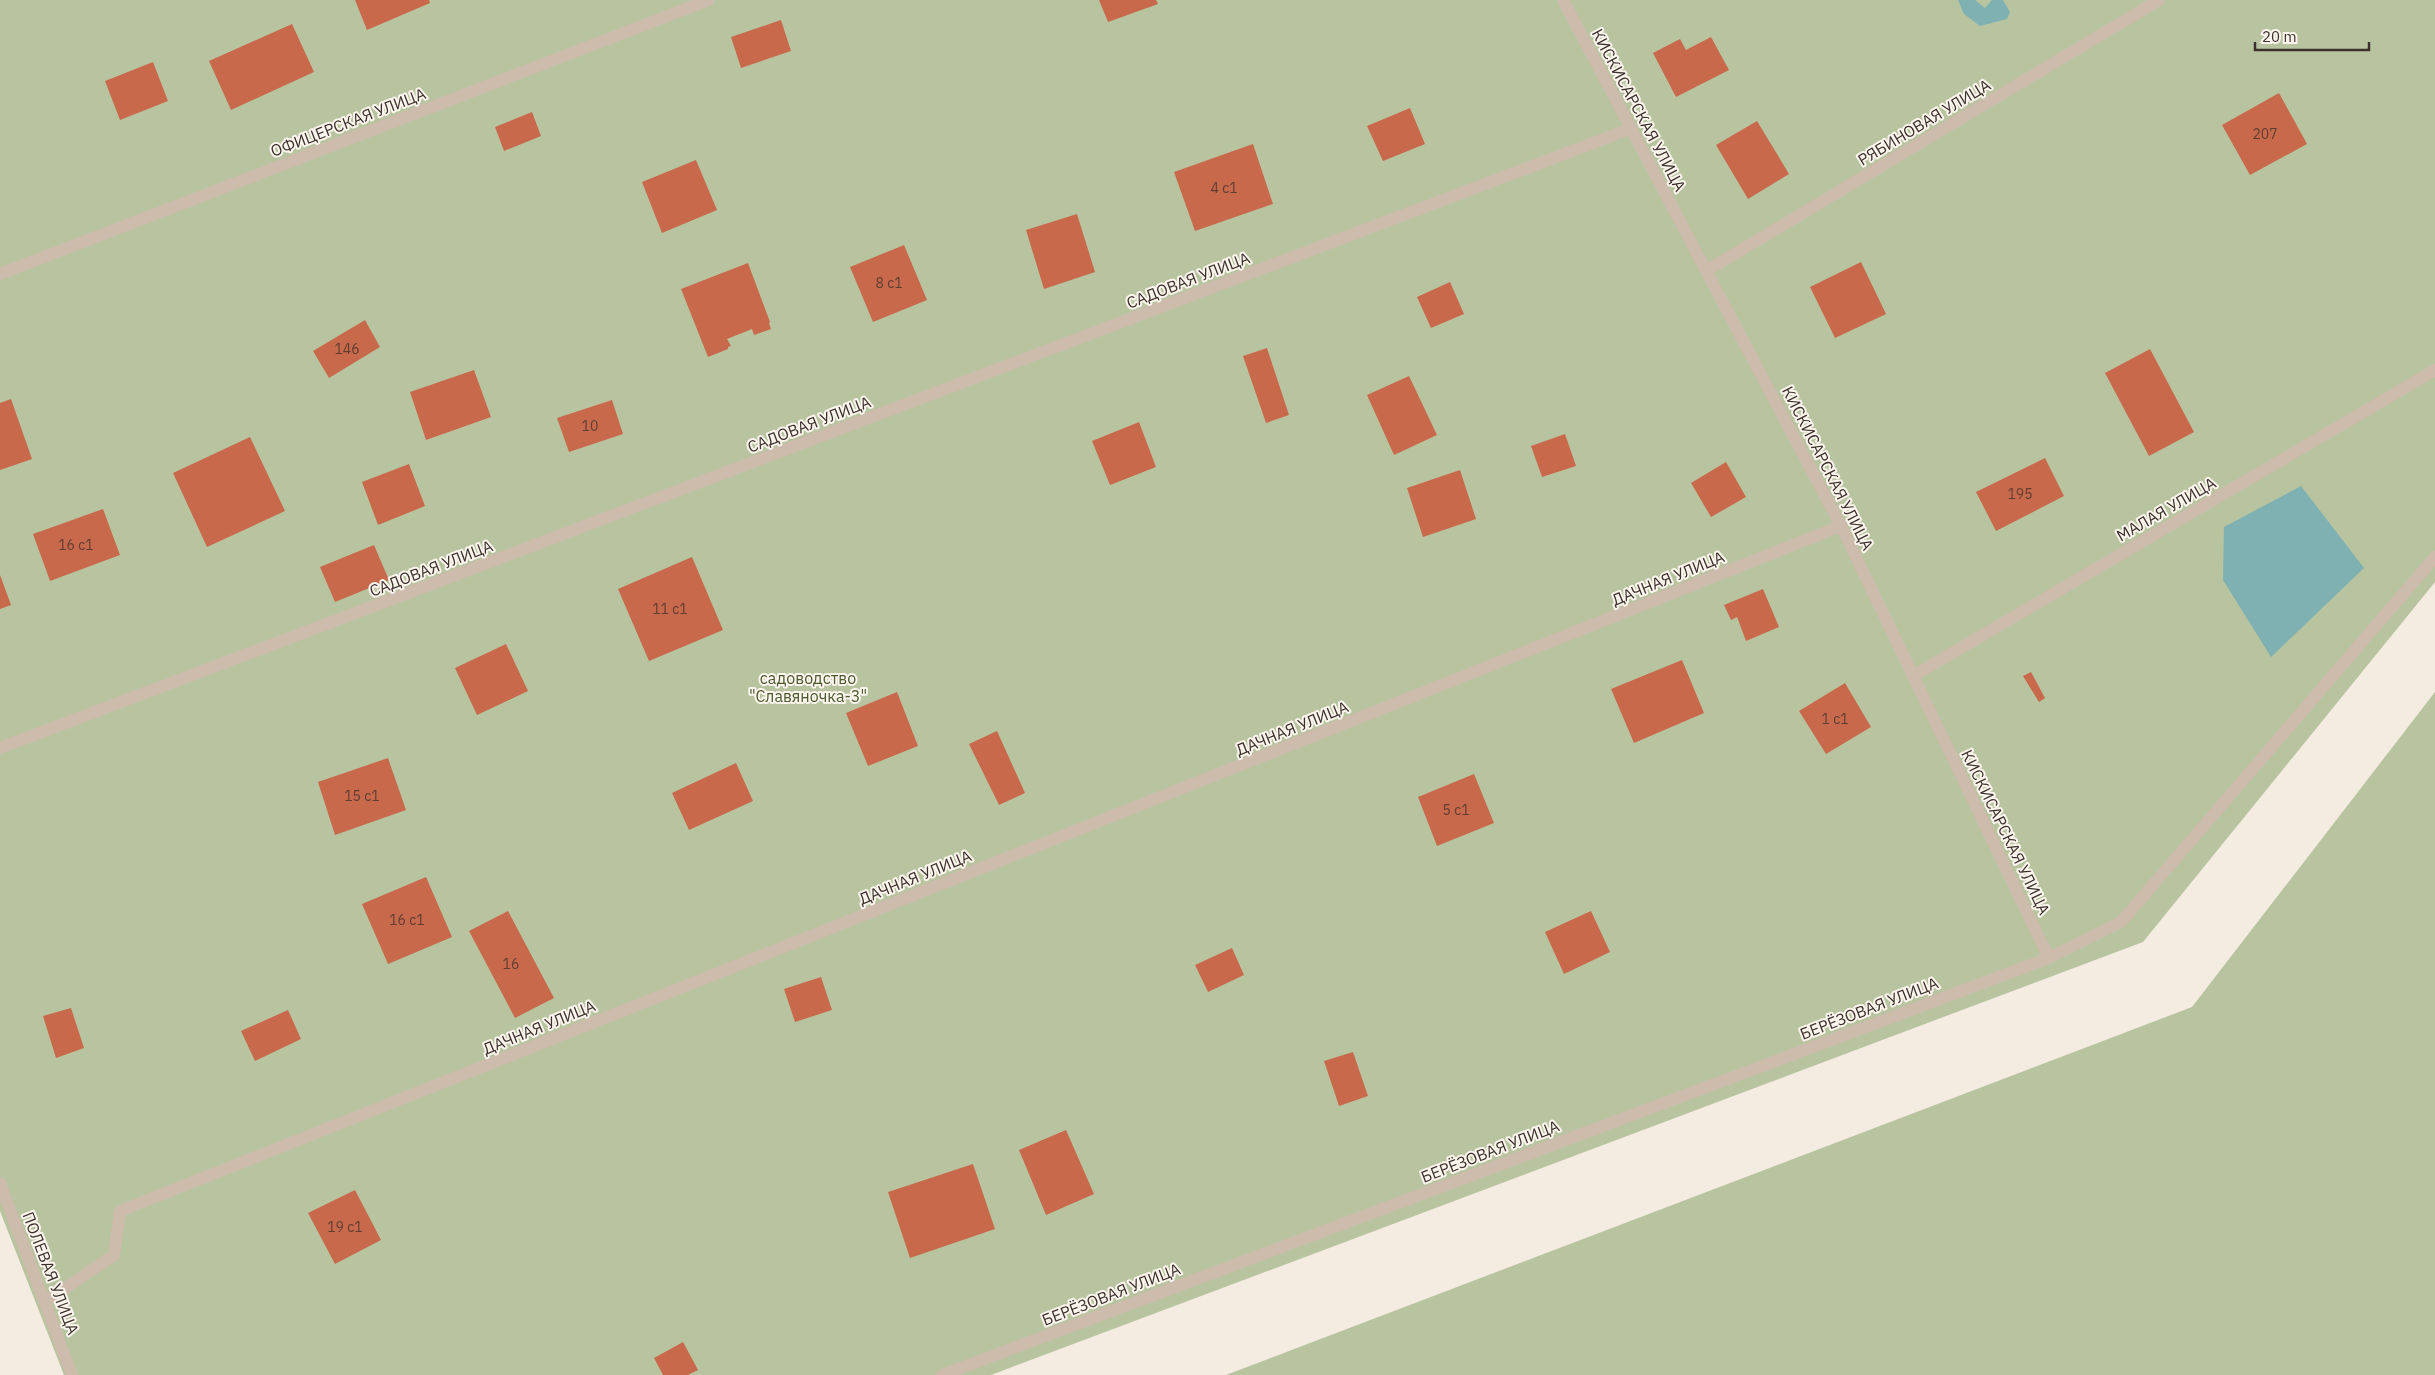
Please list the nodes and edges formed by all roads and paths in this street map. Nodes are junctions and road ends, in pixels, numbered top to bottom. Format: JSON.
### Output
{"nodes":[{"id":1,"x":709,"y":0,"type":"edge"},
{"id":2,"x":1563,"y":0,"type":"edge"},
{"id":3,"x":2159,"y":0,"type":"edge"},
{"id":4,"x":1630,"y":129,"type":"junction"},
{"id":5,"x":1706,"y":271,"type":"junction"},
{"id":6,"x":0,"y":274,"type":"edge"},
{"id":7,"x":2435,"y":370,"type":"edge"},
{"id":8,"x":1841,"y":526,"type":"junction"},
{"id":9,"x":2435,"y":557,"type":"edge"},
{"id":10,"x":1913,"y":676,"type":"junction"},
{"id":11,"x":0,"y":748,"type":"edge"},
{"id":12,"x":2049,"y":958,"type":"junction"},
{"id":13,"x":0,"y":1183,"type":"edge"},
{"id":14,"x":45,"y":1302,"type":"junction"},
{"id":15,"x":72,"y":1375,"type":"edge"},
{"id":16,"x":942,"y":1375,"type":"edge"}],
"edges":[{"from":1,"to":6,"type":"street","name":"ОФИЦЕРСКАЯ УЛИЦА"},
{"from":2,"to":4,"type":"street","name":"КИСКИСАРСКАЯ УЛИЦА"},
{"from":3,"to":5,"type":"street","name":"РЯБИНОВАЯ УЛИЦА"},
{"from":4,"to":5,"type":"street","name":"КИСКИСАРСКАЯ УЛИЦА"},
{"from":4,"to":11,"type":"street","name":"САДОВАЯ УЛИЦА"},
{"from":5,"to":8,"type":"street","name":"КИСКИСАРСКАЯ УЛИЦА"},
{"from":7,"to":10,"type":"street","name":"МАЛАЯ УЛИЦА"},
{"from":8,"to":10,"type":"street","name":"КИСКИСАРСКАЯ УЛИЦА"},
{"from":8,"to":14,"type":"street","name":"ДАЧНАЯ УЛИЦА"},
{"from":9,"to":12,"type":"street","name":"БЕРЁЗОВАЯ УЛИЦА"},
{"from":10,"to":12,"type":"street","name":"КИСКИСАРСКАЯ УЛИЦА"},
{"from":12,"to":16,"type":"street","name":"БЕРЁЗОВАЯ УЛИЦА"},
{"from":13,"to":14,"type":"street","name":"ПОЛЕВАЯ УЛИЦА"},
{"from":14,"to":15,"type":"street","name":"ПОЛЕВАЯ УЛИЦА"}]}
